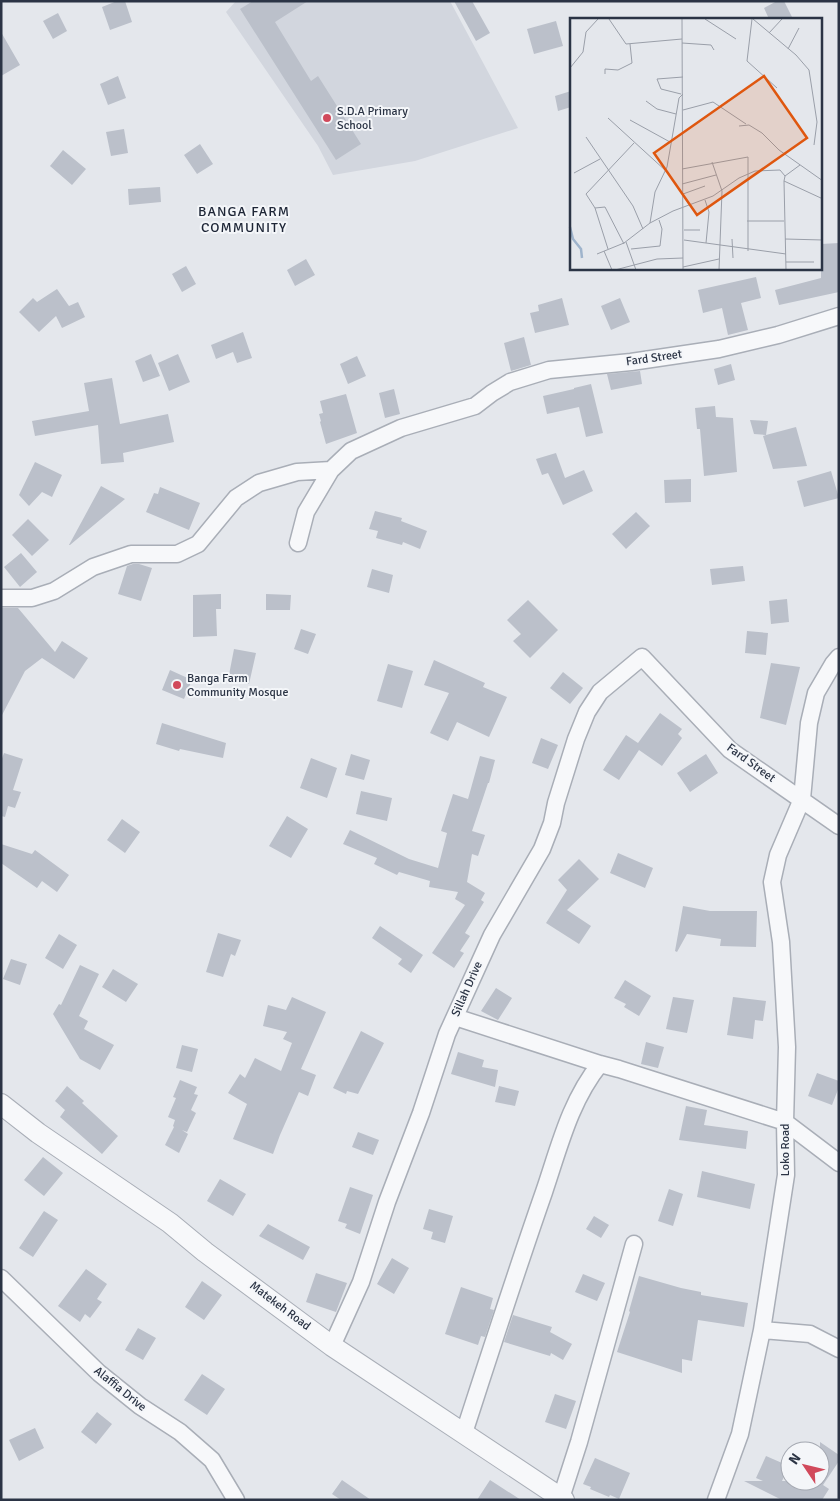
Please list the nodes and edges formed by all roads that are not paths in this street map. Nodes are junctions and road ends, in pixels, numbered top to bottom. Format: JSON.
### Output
{"nodes":[{"id":1,"x":839,"y":316,"type":"edge"},
{"id":2,"x":331,"y":470,"type":"junction"},
{"id":3,"x":298,"y":543,"type":"dead end"},
{"id":4,"x":1,"y":598,"type":"edge"},
{"id":5,"x":642,"y":657,"type":"joint"},
{"id":6,"x":839,"y":657,"type":"edge"},
{"id":7,"x":802,"y":800,"type":"junction"},
{"id":8,"x":839,"y":826,"type":"edge"},
{"id":9,"x":455,"y":1017,"type":"junction"},
{"id":10,"x":600,"y":1064,"type":"junction"},
{"id":11,"x":1,"y":1104,"type":"edge"},
{"id":12,"x":784,"y":1122,"type":"junction"},
{"id":13,"x":839,"y":1163,"type":"edge"},
{"id":14,"x":634,"y":1244,"type":"dead end"},
{"id":15,"x":1,"y":1278,"type":"edge"},
{"id":16,"x":762,"y":1330,"type":"junction"},
{"id":17,"x":332,"y":1346,"type":"junction"},
{"id":18,"x":839,"y":1349,"type":"edge"},
{"id":19,"x":464,"y":1433,"type":"junction"},
{"id":20,"x":562,"y":1499,"type":"edge"},
{"id":21,"x":236,"y":1500,"type":"edge"},
{"id":22,"x":716,"y":1500,"type":"edge"}],
"edges":[{"from":1,"to":2,"type":"street","name":"Fard Street"},
{"from":2,"to":3,"type":"street","name":"Fard Street"},
{"from":2,"to":4,"type":"street"},
{"from":5,"to":7,"type":"street","name":"Fard Street"},
{"from":5,"to":9,"type":"street","name":"Sillah Drive"},
{"from":6,"to":7,"type":"street","name":"Loko Road"},
{"from":7,"to":8,"type":"street","name":"Fard Street"},
{"from":7,"to":12,"type":"street","name":"Loko Road"},
{"from":9,"to":10,"type":"street"},
{"from":9,"to":17,"type":"street","name":"Sillah Drive"},
{"from":10,"to":12,"type":"street"},
{"from":10,"to":19,"type":"street"},
{"from":11,"to":17,"type":"street","name":"Matekeh Road"},
{"from":12,"to":13,"type":"street"},
{"from":12,"to":16,"type":"street","name":"Loko Road"},
{"from":14,"to":20,"type":"street"},
{"from":15,"to":21,"type":"street","name":"Alaffia Drive"},
{"from":16,"to":18,"type":"street"},
{"from":16,"to":22,"type":"street","name":"Loko Road"},
{"from":17,"to":19,"type":"street","name":"Matekeh Road"},
{"from":19,"to":20,"type":"street","name":"Matekeh Road"}]}
